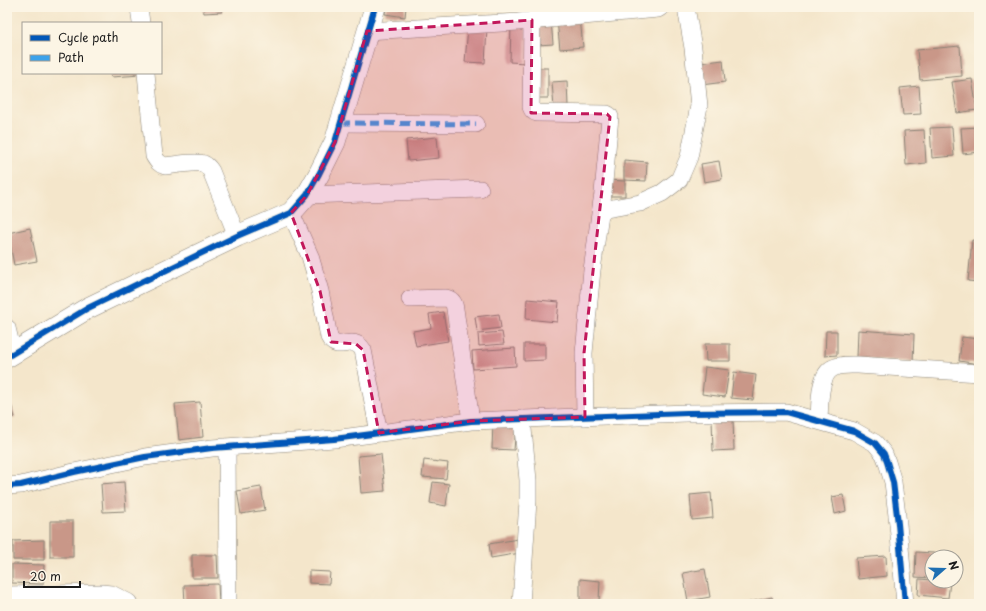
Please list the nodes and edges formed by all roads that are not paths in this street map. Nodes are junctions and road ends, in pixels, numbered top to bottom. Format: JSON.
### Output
{"nodes":[{"id":1,"x":139,"y":7,"type":"edge"},
{"id":2,"x":375,"y":7,"type":"edge"},
{"id":3,"x":661,"y":7,"type":"edge"},
{"id":4,"x":686,"y":7,"type":"edge"},
{"id":5,"x":532,"y":20,"type":"junction"},
{"id":6,"x":141,"y":22,"type":"edge"},
{"id":7,"x":367,"y":31,"type":"junction"},
{"id":8,"x":146,"y":74,"type":"edge"},
{"id":9,"x":340,"y":123,"type":"junction"},
{"id":10,"x":476,"y":124,"type":"dead end"},
{"id":11,"x":480,"y":189,"type":"dead end"},
{"id":12,"x":307,"y":195,"type":"junction"},
{"id":13,"x":601,"y":210,"type":"junction"},
{"id":14,"x":291,"y":213,"type":"junction"},
{"id":15,"x":237,"y":236,"type":"junction"},
{"id":16,"x":410,"y":300,"type":"dead end"},
{"id":17,"x":7,"y":328,"type":"edge"},
{"id":18,"x":10,"y":355,"type":"edge"},
{"id":19,"x":979,"y":373,"type":"edge"},
{"id":20,"x":585,"y":417,"type":"junction"},
{"id":21,"x":522,"y":419,"type":"junction"},
{"id":22,"x":471,"y":421,"type":"junction"},
{"id":23,"x":819,"y":421,"type":"junction"},
{"id":24,"x":379,"y":433,"type":"junction"},
{"id":25,"x":227,"y":447,"type":"junction"},
{"id":26,"x":7,"y":486,"type":"edge"},
{"id":27,"x":7,"y":596,"type":"edge"},
{"id":28,"x":127,"y":604,"type":"edge"},
{"id":29,"x":228,"y":604,"type":"edge"},
{"id":30,"x":521,"y":604,"type":"edge"},
{"id":31,"x":905,"y":604,"type":"edge"}],
"edges":[{"from":1,"to":6,"type":"street"},
{"from":2,"to":7,"type":"street"},
{"from":3,"to":5,"type":"street"},
{"from":4,"to":13,"type":"street"},
{"from":5,"to":7,"type":"street"},
{"from":5,"to":13,"type":"street"},
{"from":7,"to":9,"type":"street"},
{"from":8,"to":15,"type":"street"},
{"from":9,"to":10,"type":"street"},
{"from":9,"to":12,"type":"street"},
{"from":11,"to":12,"type":"street"},
{"from":12,"to":14,"type":"street"},
{"from":13,"to":20,"type":"street"},
{"from":14,"to":15,"type":"street"},
{"from":14,"to":24,"type":"street"},
{"from":15,"to":18,"type":"street"},
{"from":16,"to":22,"type":"street"},
{"from":17,"to":18,"type":"street"},
{"from":19,"to":23,"type":"street"},
{"from":20,"to":21,"type":"street"},
{"from":20,"to":23,"type":"street"},
{"from":21,"to":22,"type":"street"},
{"from":21,"to":30,"type":"street"},
{"from":22,"to":24,"type":"street"},
{"from":23,"to":31,"type":"street"},
{"from":24,"to":25,"type":"street"},
{"from":25,"to":26,"type":"street"},
{"from":25,"to":29,"type":"street"},
{"from":27,"to":28,"type":"street"}]}
